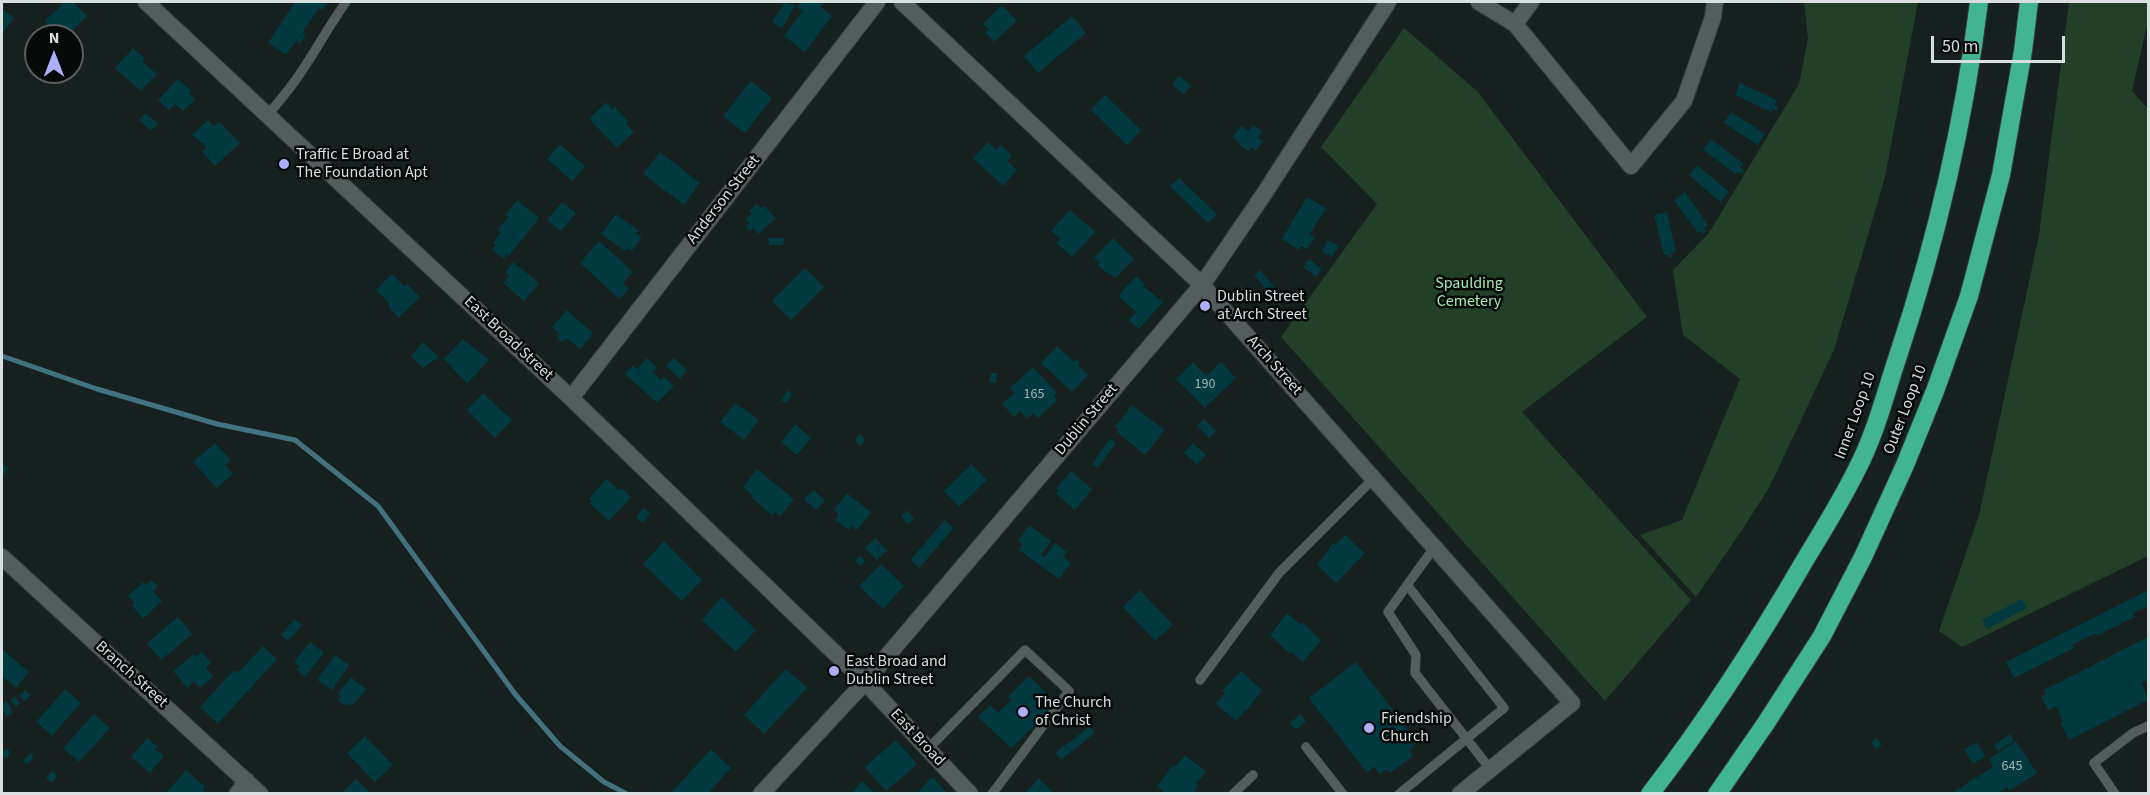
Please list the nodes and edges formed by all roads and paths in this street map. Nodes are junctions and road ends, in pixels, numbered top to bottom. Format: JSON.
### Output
{"nodes":[{"id":1,"x":146,"y":2,"type":"edge"},
{"id":2,"x":346,"y":2,"type":"edge"},
{"id":3,"x":877,"y":2,"type":"edge"},
{"id":4,"x":902,"y":2,"type":"edge"},
{"id":5,"x":1388,"y":2,"type":"edge"},
{"id":6,"x":1479,"y":2,"type":"edge"},
{"id":7,"x":1531,"y":2,"type":"edge"},
{"id":8,"x":1715,"y":2,"type":"edge"},
{"id":9,"x":1978,"y":2,"type":"edge"},
{"id":10,"x":2029,"y":2,"type":"edge"},
{"id":11,"x":1515,"y":24,"type":"junction"},
{"id":12,"x":267,"y":115,"type":"junction"},
{"id":13,"x":1202,"y":285,"type":"junction"},
{"id":14,"x":571,"y":398,"type":"junction"},
{"id":15,"x":1374,"y":478,"type":"junction"},
{"id":16,"x":1434,"y":548,"type":"junction"},
{"id":17,"x":2,"y":558,"type":"edge"},
{"id":18,"x":1407,"y":585,"type":"junction"},
{"id":19,"x":1200,"y":680,"type":"dead end"},
{"id":20,"x":865,"y":682,"type":"junction"},
{"id":21,"x":2148,"y":726,"type":"edge"},
{"id":22,"x":1466,"y":740,"type":"junction"},
{"id":23,"x":1306,"y":747,"type":"dead end"},
{"id":24,"x":928,"y":749,"type":"junction"},
{"id":25,"x":1491,"y":770,"type":"junction"},
{"id":26,"x":1253,"y":775,"type":"dead end"},
{"id":27,"x":242,"y":788,"type":"edge"},
{"id":28,"x":260,"y":794,"type":"edge"},
{"id":29,"x":761,"y":794,"type":"edge"},
{"id":30,"x":970,"y":794,"type":"edge"},
{"id":31,"x":992,"y":794,"type":"edge"},
{"id":32,"x":1233,"y":794,"type":"edge"},
{"id":33,"x":1343,"y":794,"type":"edge"},
{"id":34,"x":1399,"y":794,"type":"edge"},
{"id":35,"x":1460,"y":794,"type":"edge"},
{"id":36,"x":1650,"y":794,"type":"edge"},
{"id":37,"x":1717,"y":794,"type":"edge"},
{"id":38,"x":2115,"y":794,"type":"edge"}],
"edges":[{"from":1,"to":12,"type":"street","name":"East Broad Street"},
{"from":2,"to":12,"type":"lane"},
{"from":3,"to":14,"type":"street","name":"Anderson Street"},
{"from":4,"to":13,"type":"street","name":"Arch Street"},
{"from":5,"to":13,"type":"street","name":"Dublin Street"},
{"from":6,"to":11,"type":"street"},
{"from":7,"to":11,"type":"street"},
{"from":8,"to":11,"type":"street"},
{"from":9,"to":36,"type":"highway","name":"Inner Loop 10"},
{"from":10,"to":37,"type":"highway","name":"Outer Loop 10"},
{"from":12,"to":14,"type":"street","name":"East Broad Street"},
{"from":13,"to":15,"type":"street","name":"Arch Street"},
{"from":13,"to":20,"type":"street","name":"Dublin Street"},
{"from":14,"to":20,"type":"street","name":"East Broad Street"},
{"from":15,"to":16,"type":"street","name":"Arch Street"},
{"from":15,"to":19,"type":"lane"},
{"from":16,"to":18,"type":"lane"},
{"from":16,"to":25,"type":"street","name":"Arch Street"},
{"from":17,"to":27,"type":"street","name":"Branch Street"},
{"from":18,"to":22,"type":"lane"},
{"from":18,"to":22,"type":"lane"},
{"from":20,"to":24,"type":"street","name":"East Broad"},
{"from":20,"to":29,"type":"street","name":"Dublin Street"},
{"from":21,"to":38,"type":"lane"},
{"from":22,"to":25,"type":"lane"},
{"from":22,"to":34,"type":"lane"},
{"from":23,"to":33,"type":"lane"},
{"from":24,"to":30,"type":"street","name":"East Broad"},
{"from":24,"to":31,"type":"lane"},
{"from":25,"to":35,"type":"street"},
{"from":26,"to":32,"type":"lane"},
{"from":27,"to":28,"type":"street","name":"Branch Street"}]}
